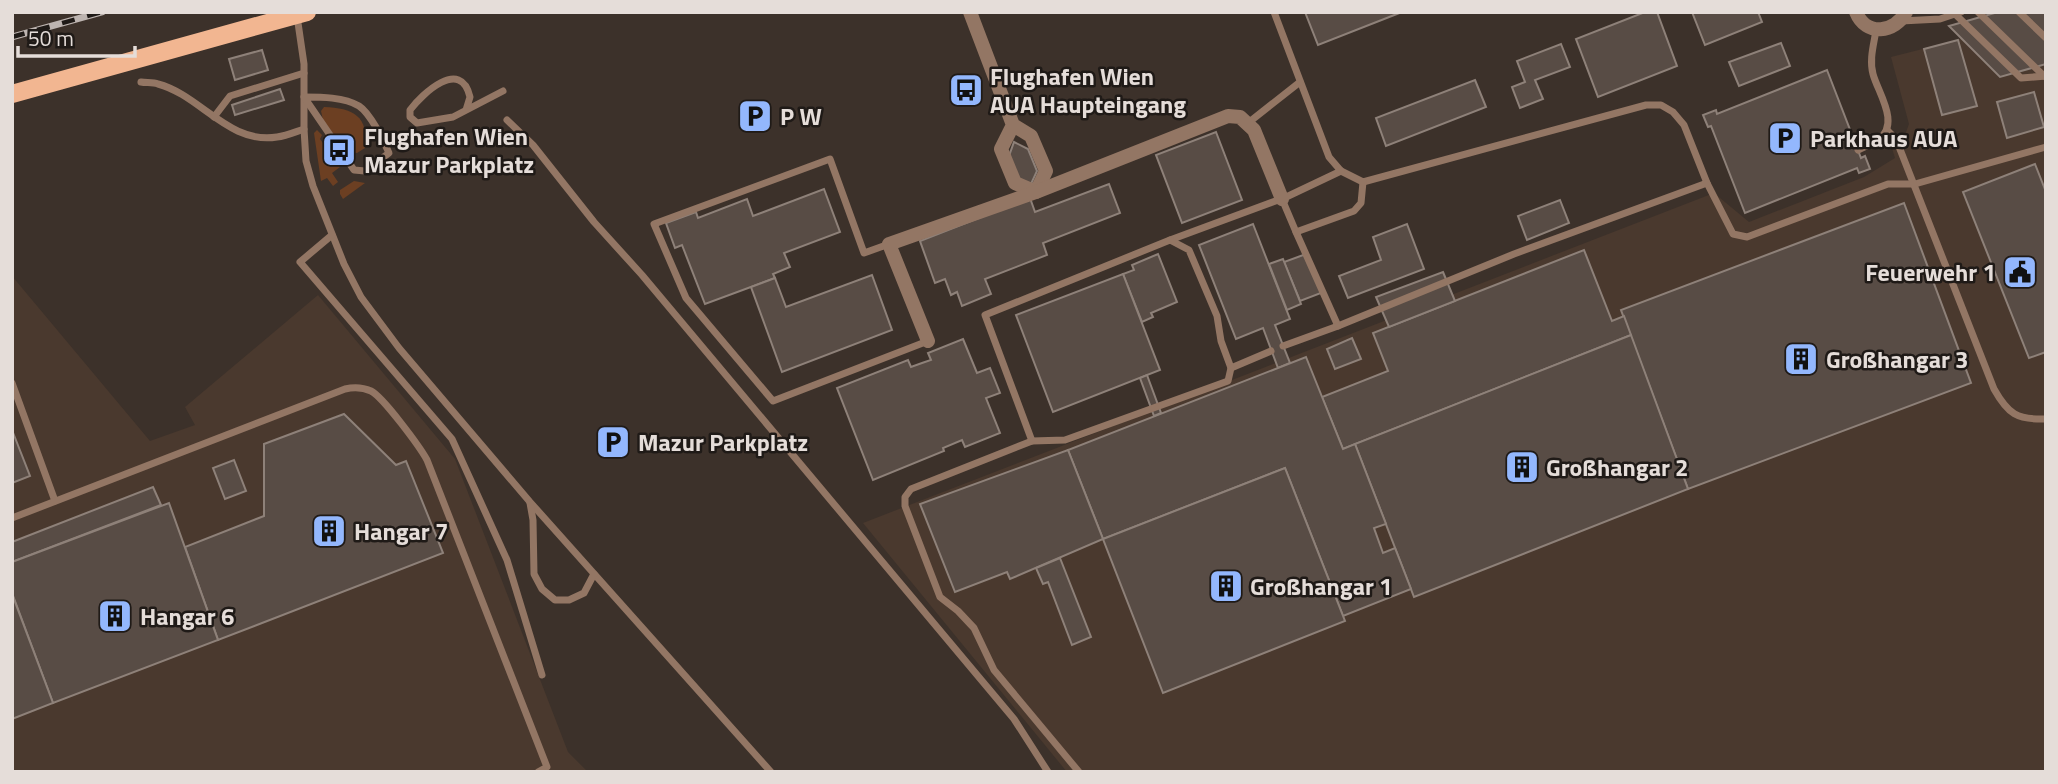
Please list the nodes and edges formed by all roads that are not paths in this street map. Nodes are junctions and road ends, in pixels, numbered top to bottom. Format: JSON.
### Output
{"nodes":[{"id":1,"x":970,"y":12,"type":"edge"},
{"id":2,"x":1274,"y":12,"type":"edge"},
{"id":3,"x":1856,"y":12,"type":"edge"},
{"id":4,"x":1978,"y":12,"type":"edge"},
{"id":5,"x":2019,"y":12,"type":"edge"},
{"id":6,"x":1958,"y":13,"type":"edge"},
{"id":7,"x":302,"y":14,"type":"edge"},
{"id":8,"x":1903,"y":17,"type":"edge"},
{"id":9,"x":1876,"y":30,"type":"junction"},
{"id":10,"x":2046,"y":38,"type":"edge"},
{"id":11,"x":304,"y":73,"type":"junction"},
{"id":12,"x":2045,"y":76,"type":"edge"},
{"id":13,"x":141,"y":82,"type":"dead end"},
{"id":14,"x":1300,"y":82,"type":"junction"},
{"id":15,"x":503,"y":91,"type":"dead end"},
{"id":16,"x":12,"y":94,"type":"edge"},
{"id":17,"x":304,"y":97,"type":"junction"},
{"id":18,"x":466,"y":110,"type":"junction"},
{"id":19,"x":214,"y":117,"type":"junction"},
{"id":20,"x":508,"y":120,"type":"dead end"},
{"id":21,"x":1248,"y":122,"type":"junction"},
{"id":22,"x":1013,"y":125,"type":"junction"},
{"id":23,"x":304,"y":129,"type":"junction"},
{"id":24,"x":1886,"y":130,"type":"junction"},
{"id":25,"x":2046,"y":147,"type":"edge"},
{"id":26,"x":1858,"y":150,"type":"dead end"},
{"id":27,"x":1341,"y":171,"type":"junction"},
{"id":28,"x":1363,"y":183,"type":"junction"},
{"id":29,"x":1707,"y":183,"type":"junction"},
{"id":30,"x":1915,"y":184,"type":"junction"},
{"id":31,"x":1036,"y":192,"type":"junction"},
{"id":32,"x":1282,"y":199,"type":"junction"},
{"id":33,"x":1296,"y":232,"type":"junction"},
{"id":34,"x":332,"y":235,"type":"junction"},
{"id":35,"x":1170,"y":240,"type":"junction"},
{"id":36,"x":889,"y":244,"type":"junction"},
{"id":37,"x":1338,"y":326,"type":"junction"},
{"id":38,"x":928,"y":341,"type":"joint"},
{"id":39,"x":1283,"y":346,"type":"dead end"},
{"id":40,"x":1271,"y":351,"type":"dead end"},
{"id":41,"x":1231,"y":368,"type":"junction"},
{"id":42,"x":12,"y":383,"type":"edge"},
{"id":43,"x":2046,"y":419,"type":"edge"},
{"id":44,"x":1032,"y":441,"type":"junction"},
{"id":45,"x":55,"y":501,"type":"junction"},
{"id":46,"x":530,"y":502,"type":"junction"},
{"id":47,"x":12,"y":517,"type":"edge"},
{"id":48,"x":594,"y":574,"type":"junction"},
{"id":49,"x":542,"y":675,"type":"dead end"},
{"id":50,"x":548,"y":770,"type":"edge"},
{"id":51,"x":538,"y":772,"type":"edge"},
{"id":52,"x":771,"y":772,"type":"edge"},
{"id":53,"x":1048,"y":772,"type":"edge"},
{"id":54,"x":1079,"y":772,"type":"edge"}],
"edges":[{"from":1,"to":22,"type":"street"},
{"from":2,"to":14,"type":"lane"},
{"from":3,"to":9,"type":"street"},
{"from":4,"to":12,"type":"lane"},
{"from":5,"to":10,"type":"lane"},
{"from":6,"to":8,"type":"lane"},
{"from":6,"to":12,"type":"lane"},
{"from":7,"to":11,"type":"lane"},
{"from":7,"to":16,"type":"main road"},
{"from":8,"to":9,"type":"street"},
{"from":9,"to":24,"type":"lane"},
{"from":11,"to":17,"type":"lane"},
{"from":11,"to":19,"type":"lane"},
{"from":13,"to":19,"type":"lane"},
{"from":14,"to":21,"type":"lane"},
{"from":14,"to":27,"type":"lane"},
{"from":15,"to":18,"type":"lane"},
{"from":17,"to":17,"type":"lane"},
{"from":17,"to":23,"type":"lane"},
{"from":18,"to":18,"type":"lane"},
{"from":19,"to":23,"type":"lane"},
{"from":20,"to":53,"type":"lane"},
{"from":21,"to":31,"type":"street"},
{"from":21,"to":32,"type":"street"},
{"from":22,"to":31,"type":"street"},
{"from":22,"to":31,"type":"street"},
{"from":23,"to":34,"type":"lane"},
{"from":24,"to":26,"type":"lane"},
{"from":24,"to":30,"type":"lane"},
{"from":25,"to":30,"type":"lane"},
{"from":27,"to":28,"type":"lane"},
{"from":27,"to":32,"type":"lane"},
{"from":28,"to":29,"type":"lane"},
{"from":28,"to":33,"type":"lane"},
{"from":29,"to":30,"type":"lane"},
{"from":29,"to":37,"type":"lane"},
{"from":30,"to":43,"type":"lane"},
{"from":31,"to":36,"type":"street"},
{"from":32,"to":33,"type":"lane"},
{"from":32,"to":35,"type":"lane"},
{"from":33,"to":37,"type":"lane"},
{"from":34,"to":46,"type":"lane"},
{"from":34,"to":49,"type":"lane"},
{"from":35,"to":41,"type":"lane"},
{"from":35,"to":44,"type":"lane"},
{"from":36,"to":38,"type":"street"},
{"from":36,"to":38,"type":"lane"},
{"from":37,"to":39,"type":"lane"},
{"from":40,"to":41,"type":"lane"},
{"from":41,"to":44,"type":"lane"},
{"from":42,"to":45,"type":"lane"},
{"from":44,"to":54,"type":"lane"},
{"from":45,"to":47,"type":"lane"},
{"from":45,"to":50,"type":"lane"},
{"from":46,"to":48,"type":"lane"},
{"from":46,"to":48,"type":"lane"},
{"from":48,"to":52,"type":"lane"},
{"from":50,"to":51,"type":"lane"}]}
